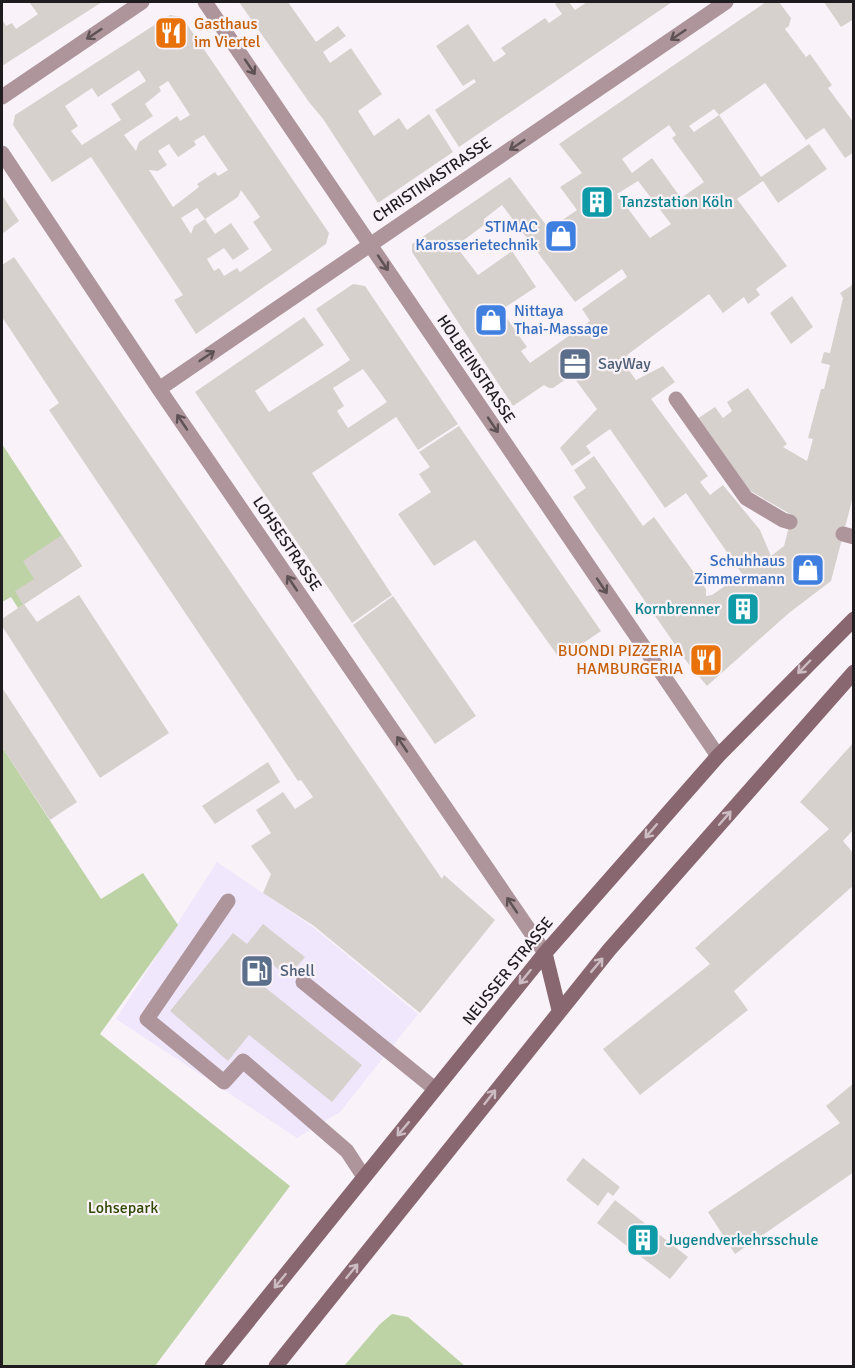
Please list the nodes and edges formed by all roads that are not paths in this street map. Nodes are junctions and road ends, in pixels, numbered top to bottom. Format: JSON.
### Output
{"nodes":[{"id":1,"x":142,"y":2,"type":"edge"},
{"id":2,"x":205,"y":2,"type":"edge"},
{"id":3,"x":726,"y":2,"type":"edge"},
{"id":4,"x":2,"y":97,"type":"edge"},
{"id":5,"x":2,"y":153,"type":"edge"},
{"id":6,"x":370,"y":244,"type":"junction"},
{"id":7,"x":159,"y":389,"type":"junction"},
{"id":8,"x":676,"y":399,"type":"dead end"},
{"id":9,"x":790,"y":522,"type":"dead end"},
{"id":10,"x":854,"y":619,"type":"edge"},
{"id":11,"x":854,"y":672,"type":"edge"},
{"id":12,"x":718,"y":756,"type":"junction"},
{"id":13,"x":228,"y":901,"type":"dead end"},
{"id":14,"x":545,"y":953,"type":"junction"},
{"id":15,"x":303,"y":982,"type":"dead end"},
{"id":16,"x":560,"y":1010,"type":"junction"},
{"id":17,"x":435,"y":1089,"type":"junction"},
{"id":18,"x":364,"y":1177,"type":"junction"},
{"id":19,"x":212,"y":1366,"type":"edge"},
{"id":20,"x":276,"y":1366,"type":"edge"}],
"edges":[{"from":1,"to":4,"type":"street","one_way":true},
{"from":2,"to":6,"type":"street","name":"HOLBEINSTRASSE","one_way":true},
{"from":3,"to":6,"type":"street","name":"CHRISTINASTRASSE","one_way":true},
{"from":5,"to":7,"type":"street","name":"LOHSESTRASSE"},
{"from":7,"to":6,"type":"street","name":"CHRISTINASTRASSE","one_way":true},
{"from":6,"to":12,"type":"street","name":"HOLBEINSTRASSE","one_way":true},
{"from":14,"to":7,"type":"street","name":"LOHSESTRASSE","one_way":true},
{"from":8,"to":9,"type":"street"},
{"from":10,"to":12,"type":"main road","name":"NEUSSER STRASSE","one_way":true},
{"from":16,"to":11,"type":"main road","one_way":true},
{"from":12,"to":14,"type":"main road","name":"NEUSSER STRASSE","one_way":true},
{"from":13,"to":18,"type":"street"},
{"from":14,"to":16,"type":"main road"},
{"from":14,"to":17,"type":"main road","name":"NEUSSER STRASSE","one_way":true},
{"from":15,"to":17,"type":"street"},
{"from":20,"to":16,"type":"main road","one_way":true},
{"from":17,"to":18,"type":"main road","name":"NEUSSER STRASSE","one_way":true},
{"from":18,"to":19,"type":"main road","name":"NEUSSER STRASSE","one_way":true}]}
